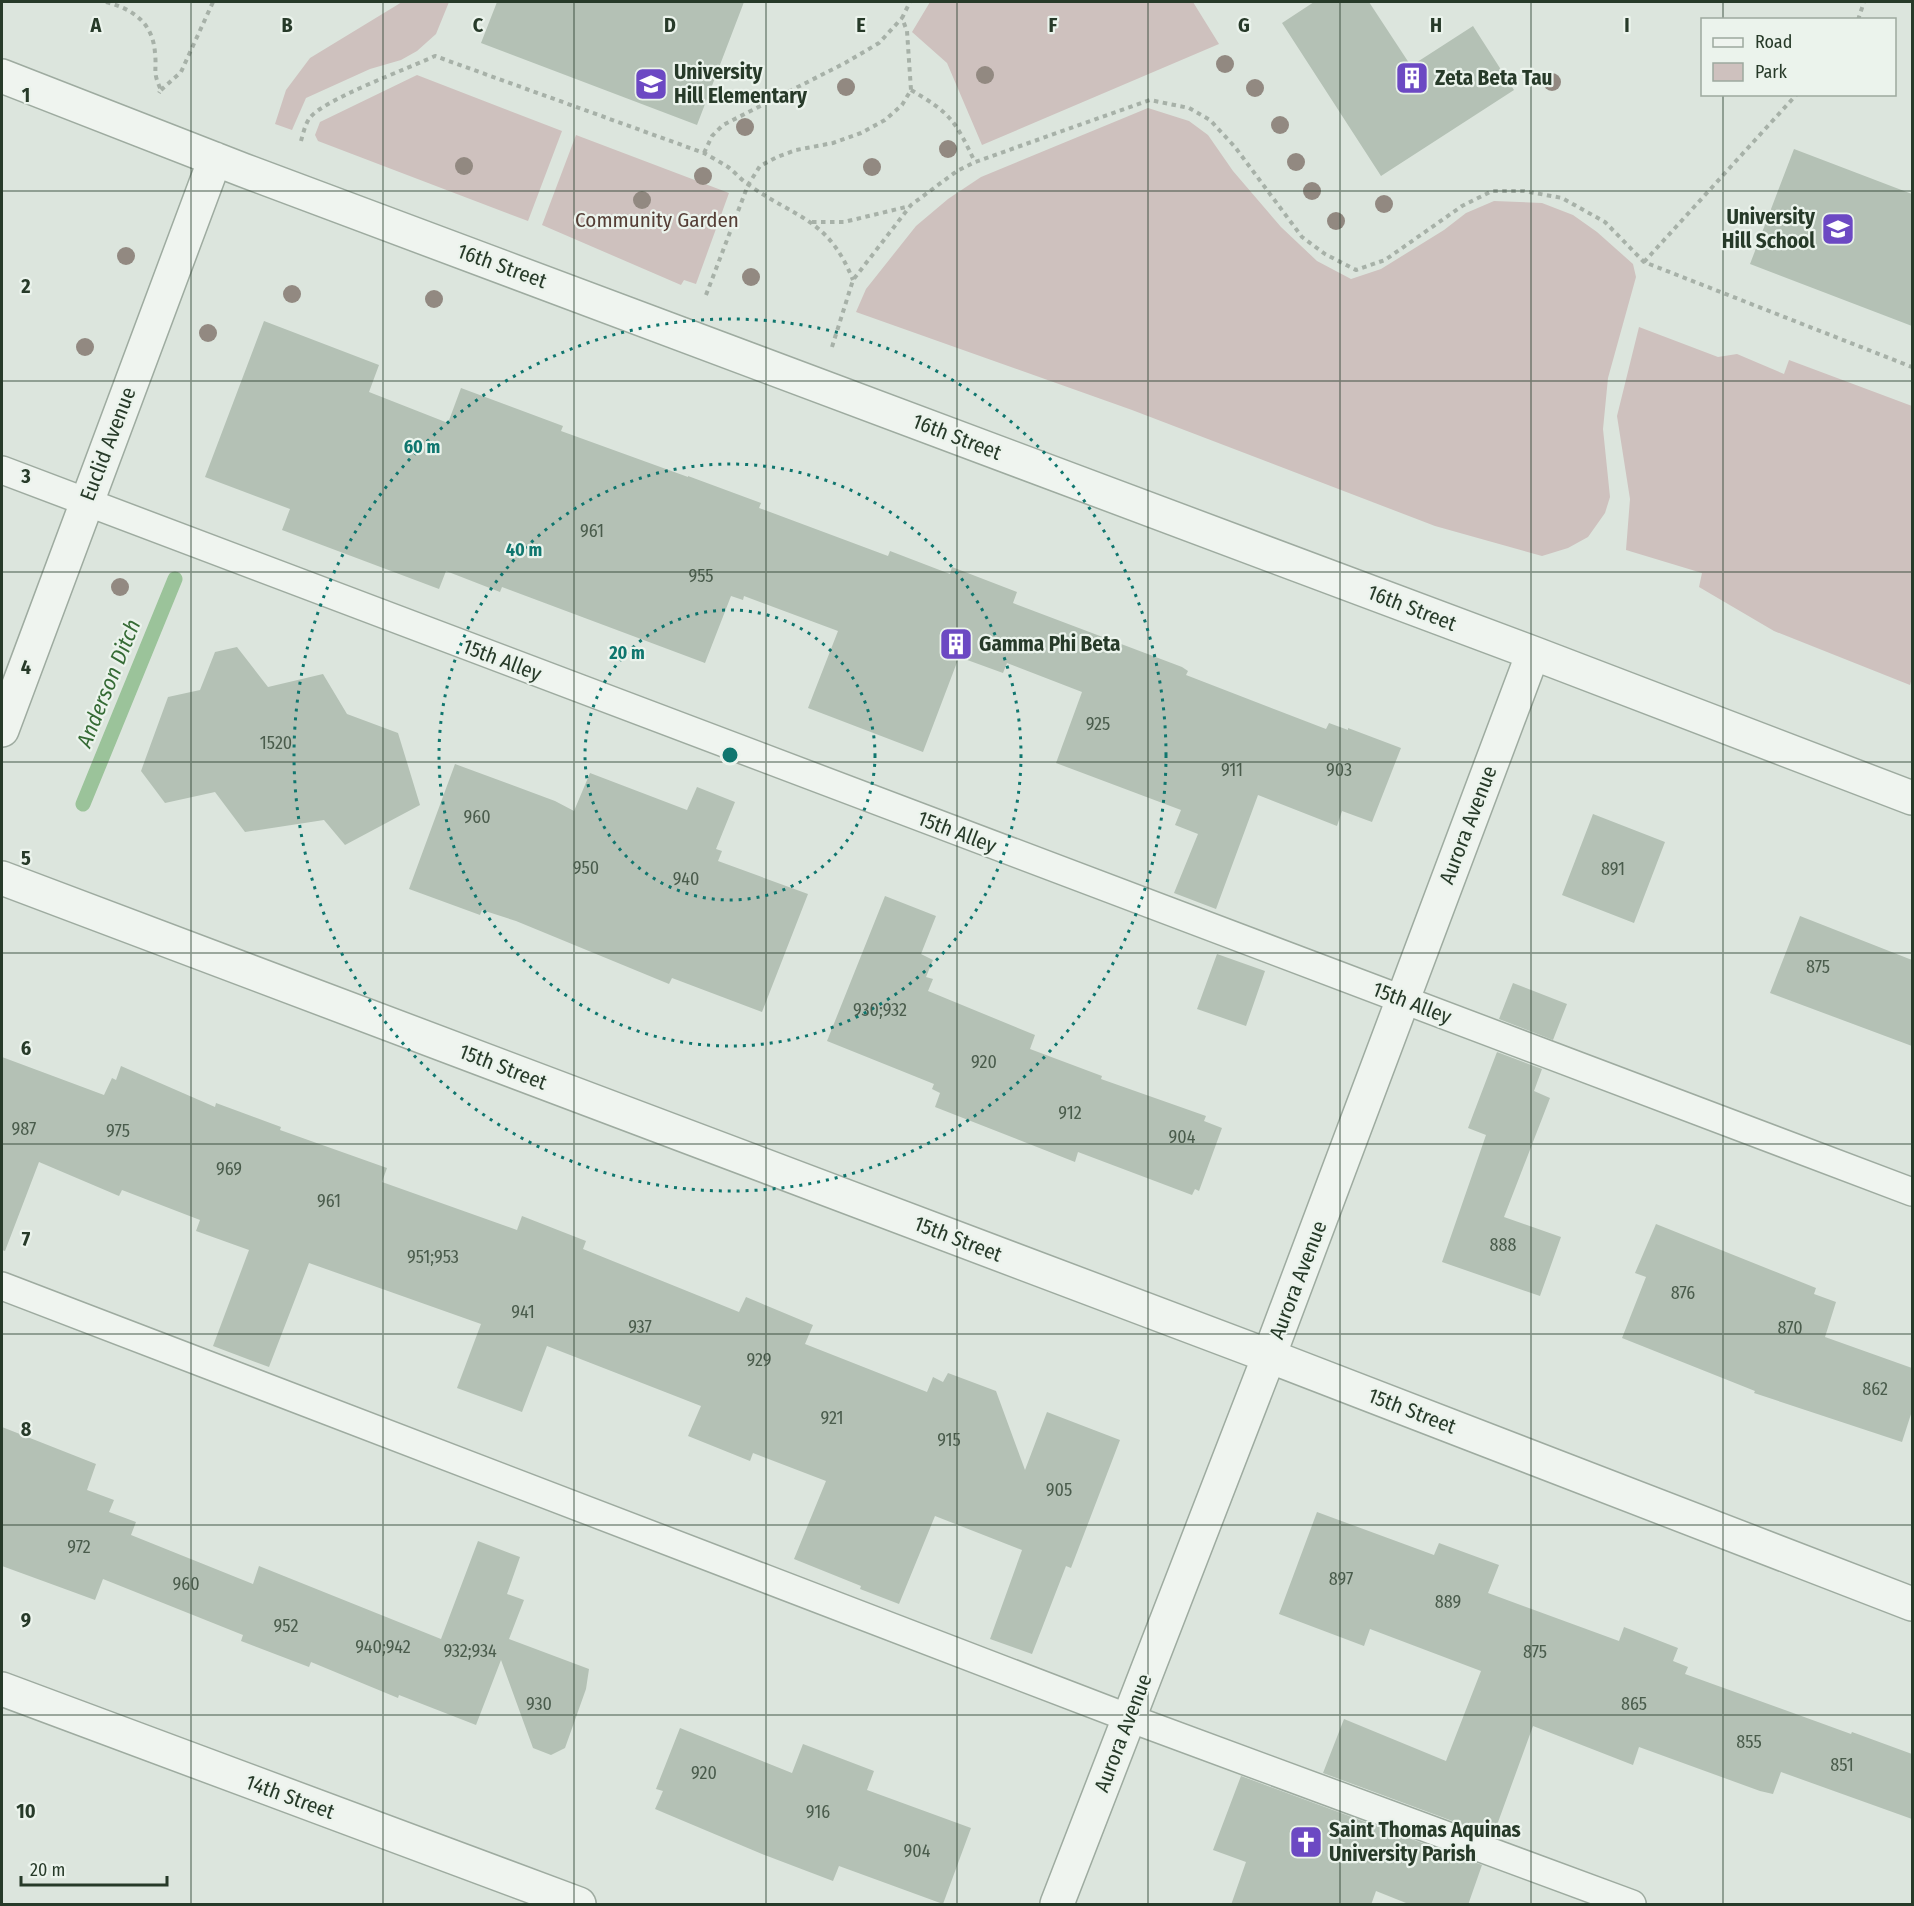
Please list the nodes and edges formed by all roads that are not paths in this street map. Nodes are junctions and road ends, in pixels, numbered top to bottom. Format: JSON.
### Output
{"nodes":[{"id":1,"x":2,"y":76,"type":"edge"},
{"id":2,"x":215,"y":159,"type":"junction"},
{"id":3,"x":2,"y":470,"type":"edge"},
{"id":4,"x":85,"y":503,"type":"junction"},
{"id":5,"x":1533,"y":653,"type":"junction"},
{"id":6,"x":2,"y":730,"type":"edge"},
{"id":7,"x":1912,"y":798,"type":"edge"},
{"id":8,"x":2,"y":878,"type":"edge"},
{"id":9,"x":1403,"y":1000,"type":"junction"},
{"id":10,"x":1912,"y":1192,"type":"edge"},
{"id":11,"x":2,"y":1286,"type":"edge"},
{"id":12,"x":1269,"y":1356,"type":"junction"},
{"id":13,"x":1912,"y":1604,"type":"edge"},
{"id":14,"x":2,"y":1689,"type":"edge"},
{"id":15,"x":1129,"y":1718,"type":"junction"},
{"id":16,"x":579,"y":1905,"type":"edge"},
{"id":17,"x":1057,"y":1905,"type":"edge"},
{"id":18,"x":1632,"y":1905,"type":"edge"}],
"edges":[{"from":1,"to":2,"type":"street","name":"16th Street"},
{"from":2,"to":4,"type":"street","name":"Euclid Avenue"},
{"from":2,"to":5,"type":"street","name":"16th Street"},
{"from":3,"to":4,"type":"lane","name":"15th Alley"},
{"from":4,"to":6,"type":"street","name":"Euclid Avenue"},
{"from":4,"to":9,"type":"lane","name":"15th Alley"},
{"from":5,"to":7,"type":"street","name":"16th Street"},
{"from":5,"to":9,"type":"street","name":"Aurora Avenue"},
{"from":8,"to":12,"type":"street","name":"15th Street"},
{"from":9,"to":10,"type":"lane","name":"15th Alley"},
{"from":9,"to":12,"type":"street","name":"Aurora Avenue"},
{"from":11,"to":15,"type":"lane"},
{"from":12,"to":13,"type":"street","name":"15th Street"},
{"from":12,"to":15,"type":"street","name":"Aurora Avenue"},
{"from":14,"to":16,"type":"street","name":"14th Street"},
{"from":15,"to":17,"type":"street","name":"Aurora Avenue"},
{"from":15,"to":18,"type":"lane"}]}
